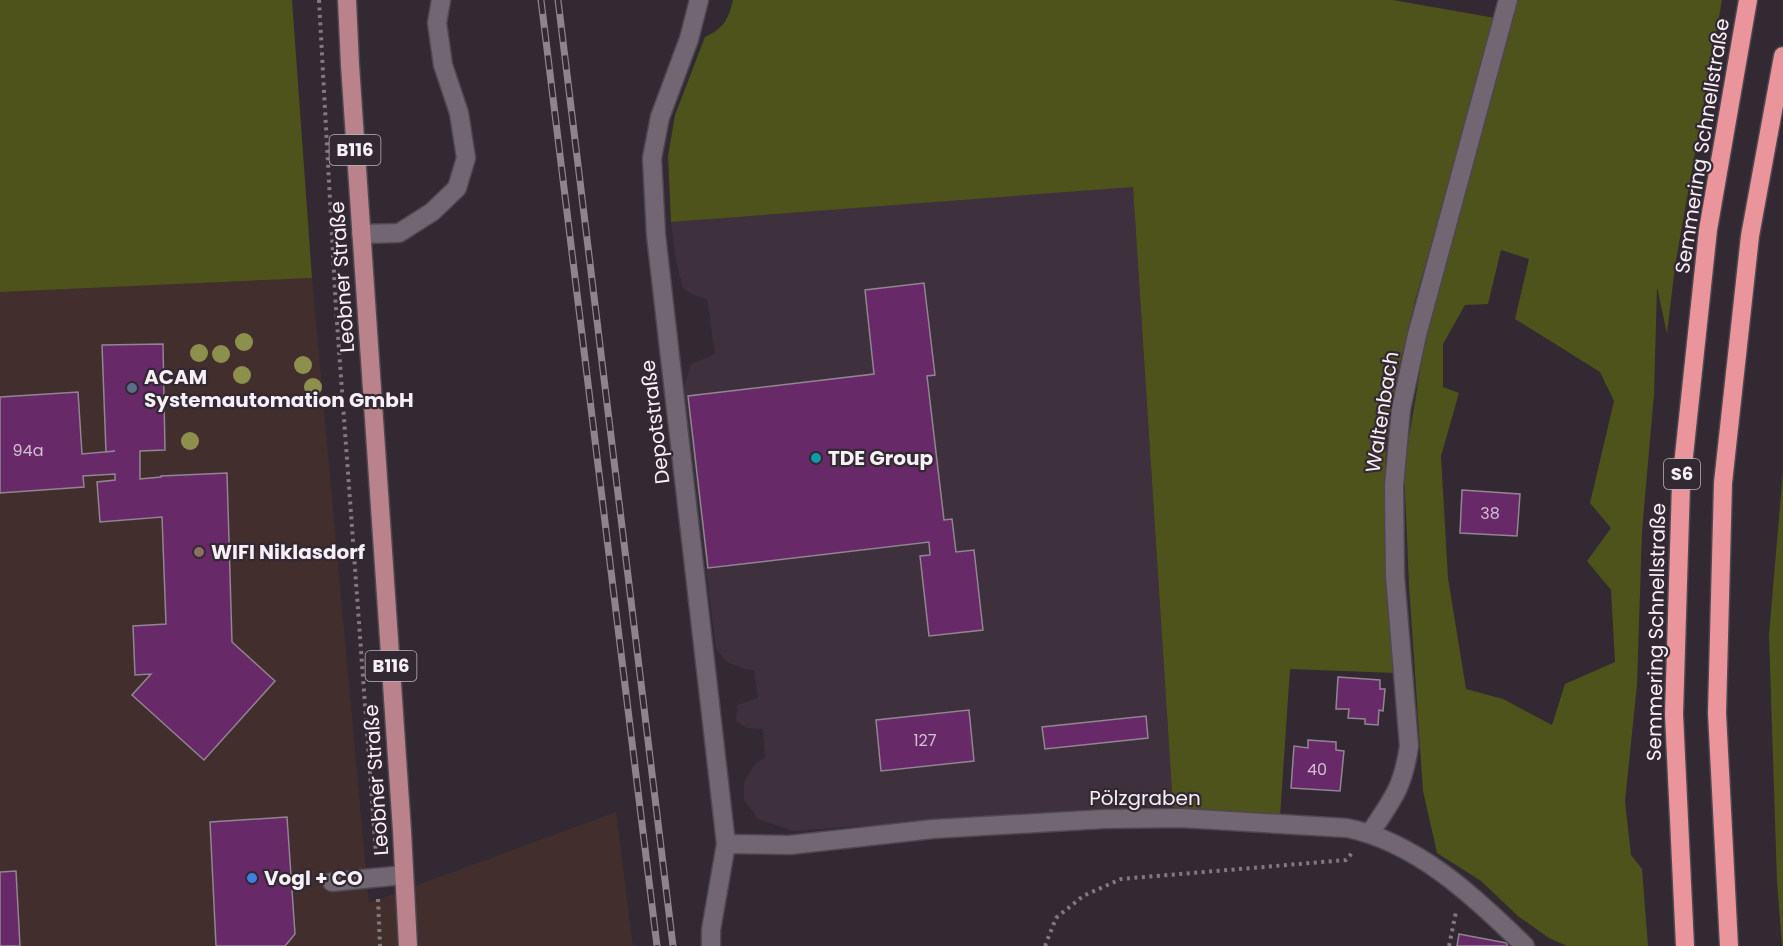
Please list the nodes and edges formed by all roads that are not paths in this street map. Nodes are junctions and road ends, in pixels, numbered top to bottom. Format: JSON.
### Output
{"nodes":[{"id":1,"x":347,"y":0,"type":"edge"},
{"id":2,"x":441,"y":0,"type":"edge"},
{"id":3,"x":699,"y":0,"type":"edge"},
{"id":4,"x":1508,"y":0,"type":"edge"},
{"id":5,"x":1748,"y":0,"type":"edge"},
{"id":6,"x":1783,"y":56,"type":"edge"},
{"id":7,"x":361,"y":234,"type":"junction"},
{"id":8,"x":1370,"y":833,"type":"junction"},
{"id":9,"x":726,"y":844,"type":"junction"},
{"id":10,"x":404,"y":875,"type":"junction"},
{"id":11,"x":332,"y":882,"type":"dead end"},
{"id":12,"x":1684,"y":942,"type":"edge"},
{"id":13,"x":408,"y":946,"type":"edge"},
{"id":14,"x":711,"y":946,"type":"edge"},
{"id":15,"x":1526,"y":946,"type":"edge"},
{"id":16,"x":1729,"y":946,"type":"edge"}],
"edges":[{"from":1,"to":7,"type":"main road","name":"Leobner Straße","number":"B116"},
{"from":2,"to":7,"type":"street"},
{"from":3,"to":9,"type":"street","name":"Depotstraße"},
{"from":4,"to":8,"type":"street","name":"Waltenbach"},
{"from":5,"to":12,"type":"highway","name":"Semmering Schnellstraße","number":"S6"},
{"from":6,"to":16,"type":"highway","number":"S6"},
{"from":7,"to":10,"type":"main road","name":"Leobner Straße","number":"B116"},
{"from":8,"to":9,"type":"street","name":"Pölzgraben"},
{"from":8,"to":15,"type":"street","name":"Pölzgraben"},
{"from":9,"to":14,"type":"street","name":"Depotstraße"},
{"from":10,"to":11,"type":"street"},
{"from":10,"to":13,"type":"main road","name":"Leobner Straße","number":"B116"}]}
